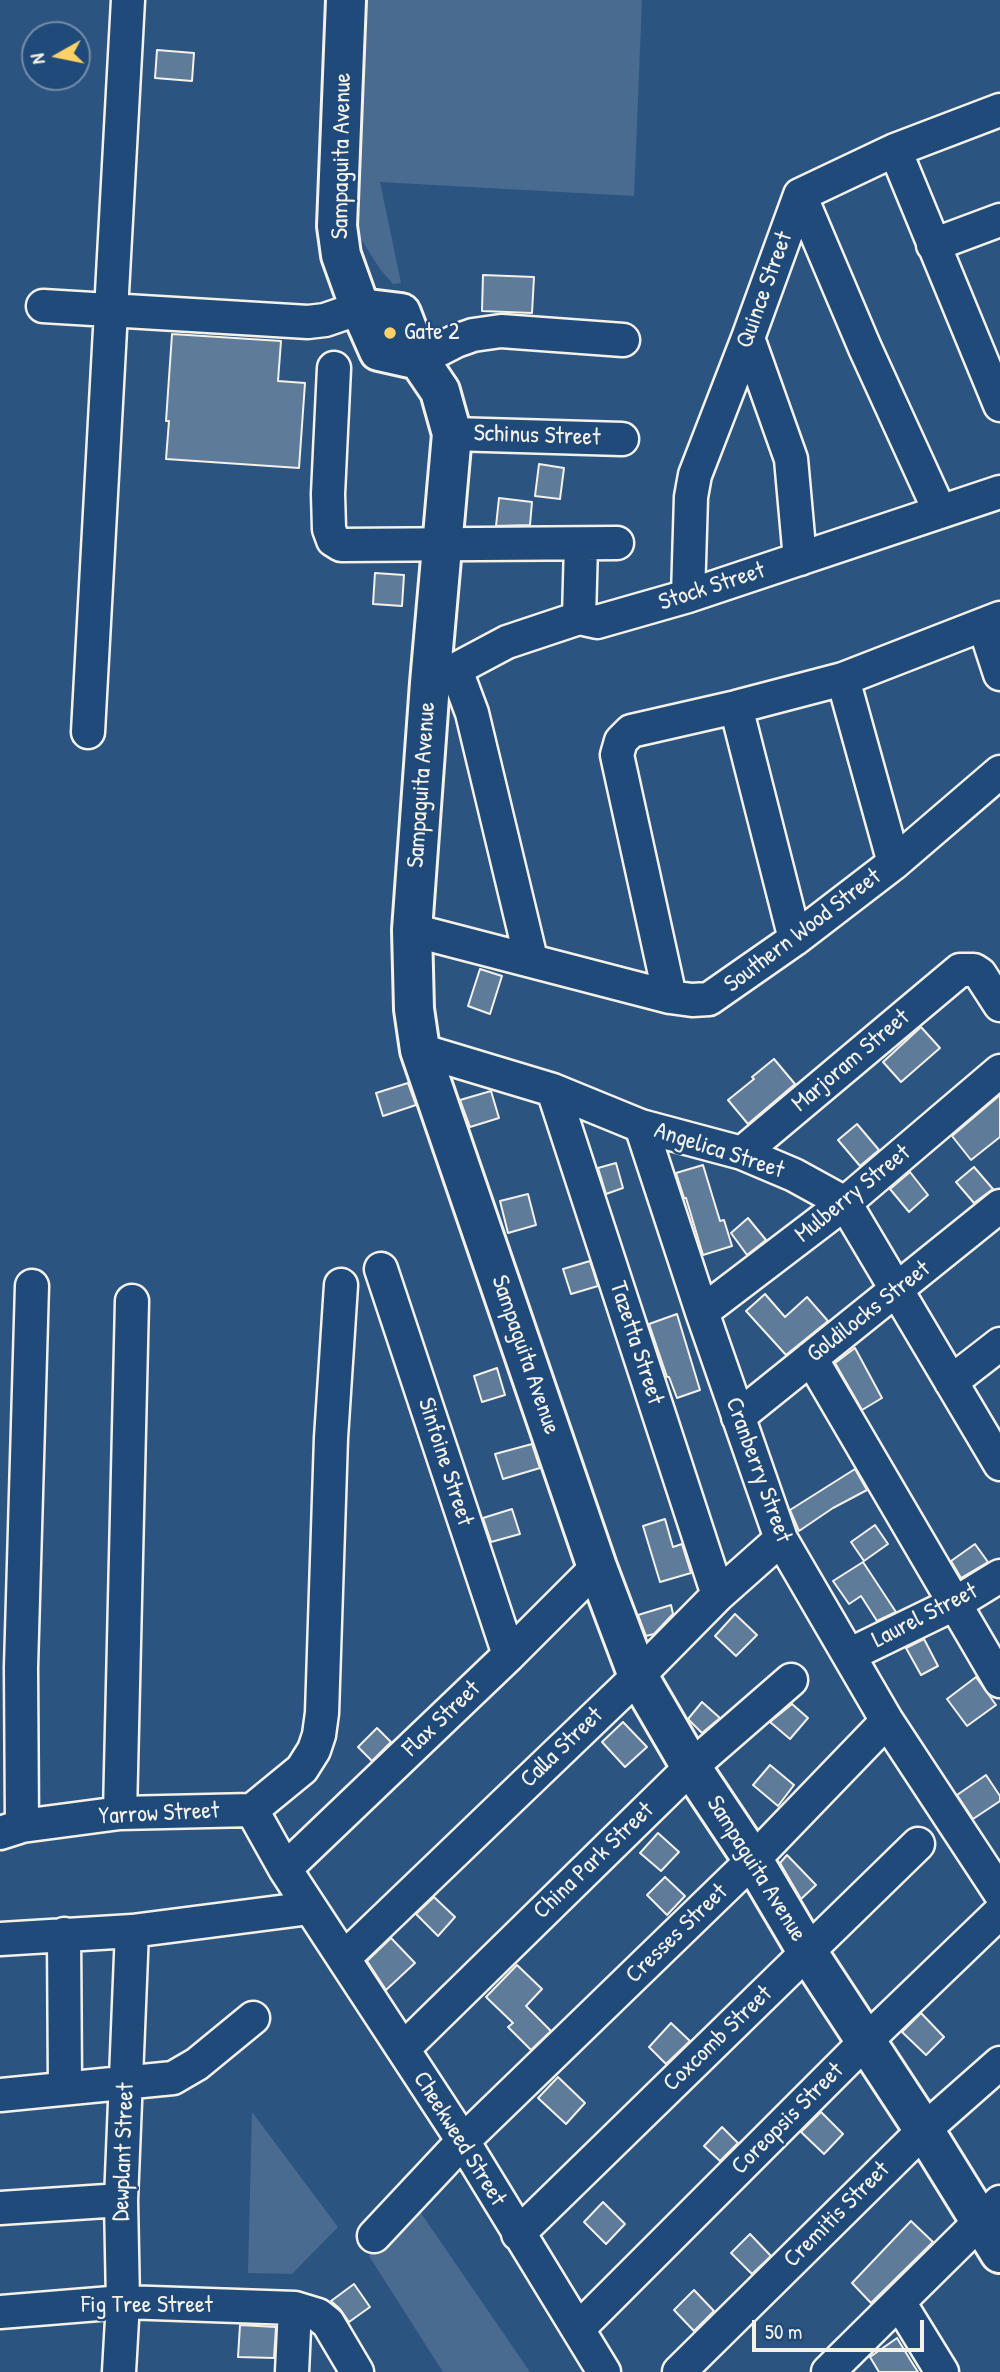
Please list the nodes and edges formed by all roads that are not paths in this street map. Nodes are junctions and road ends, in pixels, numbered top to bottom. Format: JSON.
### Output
{"nodes":[{"id":1,"x":128,"y":0,"type":"edge"},
{"id":2,"x":346,"y":0,"type":"edge"},
{"id":3,"x":1000,"y":110,"type":"edge"},
{"id":4,"x":895,"y":150,"type":"junction"},
{"id":5,"x":800,"y":195,"type":"junction"},
{"id":6,"x":1000,"y":220,"type":"edge"},
{"id":7,"x":933,"y":245,"type":"junction"},
{"id":8,"x":43,"y":306,"type":"dead end"},
{"id":9,"x":360,"y":308,"type":"junction"},
{"id":10,"x":110,"y":310,"type":"junction"},
{"id":11,"x":748,"y":338,"type":"junction"},
{"id":12,"x":623,"y":340,"type":"dead end"},
{"id":13,"x":989,"y":345,"type":"edge"},
{"id":14,"x":419,"y":360,"type":"junction"},
{"id":15,"x":334,"y":368,"type":"dead end"},
{"id":16,"x":1000,"y":405,"type":"edge"},
{"id":17,"x":452,"y":434,"type":"junction"},
{"id":18,"x":622,"y":439,"type":"dead end"},
{"id":19,"x":1000,"y":492,"type":"edge"},
{"id":20,"x":940,"y":512,"type":"junction"},
{"id":21,"x":617,"y":543,"type":"dead end"},
{"id":22,"x":441,"y":544,"type":"junction"},
{"id":23,"x":581,"y":544,"type":"junction"},
{"id":24,"x":800,"y":559,"type":"junction"},
{"id":25,"x":688,"y":596,"type":"junction"},
{"id":26,"x":579,"y":618,"type":"junction"},
{"id":27,"x":992,"y":621,"type":"edge"},
{"id":28,"x":1000,"y":674,"type":"edge"},
{"id":29,"x":443,"y":677,"type":"junction"},
{"id":30,"x":843,"y":679,"type":"junction"},
{"id":31,"x":736,"y":707,"type":"junction"},
{"id":32,"x":88,"y":732,"type":"dead end"},
{"id":33,"x":1000,"y":772,"type":"edge"},
{"id":34,"x":894,"y":863,"type":"junction"},
{"id":35,"x":412,"y":930,"type":"junction"},
{"id":36,"x":794,"y":939,"type":"junction"},
{"id":37,"x":531,"y":959,"type":"junction"},
{"id":38,"x":670,"y":997,"type":"junction"},
{"id":39,"x":1000,"y":1006,"type":"edge"},
{"id":40,"x":420,"y":1050,"type":"junction"},
{"id":41,"x":1000,"y":1071,"type":"edge"},
{"id":42,"x":553,"y":1090,"type":"junction"},
{"id":43,"x":641,"y":1126,"type":"junction"},
{"id":44,"x":742,"y":1153,"type":"junction"},
{"id":45,"x":845,"y":1203,"type":"junction"},
{"id":46,"x":1000,"y":1206,"type":"edge"},
{"id":47,"x":381,"y":1269,"type":"dead end"},
{"id":48,"x":341,"y":1285,"type":"dead end"},
{"id":49,"x":32,"y":1286,"type":"dead end"},
{"id":50,"x":898,"y":1290,"type":"junction"},
{"id":51,"x":132,"y":1301,"type":"dead end"},
{"id":52,"x":702,"y":1312,"type":"junction"},
{"id":53,"x":1000,"y":1344,"type":"edge"},
{"id":54,"x":811,"y":1358,"type":"junction"},
{"id":55,"x":951,"y":1382,"type":"junction"},
{"id":56,"x":738,"y":1417,"type":"junction"},
{"id":57,"x":1000,"y":1464,"type":"edge"},
{"id":58,"x":781,"y":1539,"type":"junction"},
{"id":59,"x":597,"y":1567,"type":"junction"},
{"id":60,"x":1000,"y":1576,"type":"edge"},
{"id":61,"x":719,"y":1595,"type":"junction"},
{"id":62,"x":956,"y":1603,"type":"junction"},
{"id":63,"x":509,"y":1655,"type":"junction"},
{"id":64,"x":849,"y":1655,"type":"junction"},
{"id":65,"x":11,"y":1660,"type":"edge"},
{"id":66,"x":638,"y":1676,"type":"junction"},
{"id":67,"x":790,"y":1680,"type":"dead end"},
{"id":68,"x":1000,"y":1681,"type":"edge"},
{"id":69,"x":887,"y":1721,"type":"junction"},
{"id":70,"x":691,"y":1767,"type":"junction"},
{"id":71,"x":253,"y":1810,"type":"junction"},
{"id":72,"x":120,"y":1813,"type":"junction"},
{"id":73,"x":11,"y":1829,"type":"edge"},
{"id":74,"x":918,"y":1844,"type":"dead end"},
{"id":75,"x":753,"y":1860,"type":"junction"},
{"id":76,"x":285,"y":1869,"type":"junction"},
{"id":77,"x":1000,"y":1893,"type":"edge"},
{"id":78,"x":310,"y":1908,"type":"junction"},
{"id":79,"x":1000,"y":1912,"type":"edge"},
{"id":80,"x":132,"y":1931,"type":"junction"},
{"id":81,"x":64,"y":1934,"type":"junction"},
{"id":82,"x":0,"y":1939,"type":"edge"},
{"id":83,"x":808,"y":1953,"type":"junction"},
{"id":84,"x":344,"y":1958,"type":"junction"},
{"id":85,"x":253,"y":2018,"type":"dead end"},
{"id":86,"x":866,"y":2041,"type":"junction"},
{"id":87,"x":403,"y":2049,"type":"junction"},
{"id":88,"x":1000,"y":2063,"type":"edge"},
{"id":89,"x":126,"y":2082,"type":"junction"},
{"id":90,"x":65,"y":2088,"type":"junction"},
{"id":91,"x":0,"y":2095,"type":"edge"},
{"id":92,"x":924,"y":2130,"type":"junction"},
{"id":93,"x":463,"y":2141,"type":"junction"},
{"id":94,"x":121,"y":2200,"type":"junction"},
{"id":95,"x":0,"y":2208,"type":"edge"},
{"id":96,"x":990,"y":2212,"type":"edge"},
{"id":97,"x":518,"y":2234,"type":"junction"},
{"id":98,"x":374,"y":2236,"type":"dead end"},
{"id":99,"x":1000,"y":2253,"type":"edge"},
{"id":100,"x":123,"y":2302,"type":"junction"},
{"id":101,"x":899,"y":2302,"type":"junction"},
{"id":102,"x":295,"y":2308,"type":"junction"},
{"id":103,"x":0,"y":2312,"type":"edge"},
{"id":104,"x":578,"y":2329,"type":"junction"},
{"id":105,"x":119,"y":2372,"type":"edge"},
{"id":106,"x":292,"y":2372,"type":"edge"},
{"id":107,"x":357,"y":2372,"type":"edge"},
{"id":108,"x":604,"y":2372,"type":"edge"},
{"id":109,"x":679,"y":2372,"type":"edge"},
{"id":110,"x":828,"y":2372,"type":"edge"},
{"id":111,"x":942,"y":2372,"type":"edge"}],
"edges":[{"from":1,"to":10,"type":"street"},
{"from":2,"to":9,"type":"main road","name":"Sampaguita Avenue"},
{"from":3,"to":4,"type":"street"},
{"from":4,"to":5,"type":"street"},
{"from":4,"to":7,"type":"street"},
{"from":5,"to":11,"type":"street","name":"Quince Street"},
{"from":5,"to":20,"type":"street"},
{"from":6,"to":7,"type":"street"},
{"from":7,"to":13,"type":"street"},
{"from":8,"to":10,"type":"street"},
{"from":9,"to":10,"type":"street"},
{"from":9,"to":14,"type":"main road","name":"Sampaguita Avenue"},
{"from":10,"to":32,"type":"street"},
{"from":11,"to":24,"type":"street"},
{"from":11,"to":25,"type":"street","name":"Quince Street"},
{"from":12,"to":14,"type":"street"},
{"from":13,"to":16,"type":"street"},
{"from":14,"to":17,"type":"main road","name":"Sampaguita Avenue"},
{"from":15,"to":22,"type":"street"},
{"from":17,"to":18,"type":"street","name":"Schinus Street"},
{"from":17,"to":22,"type":"main road","name":"Sampaguita Avenue"},
{"from":19,"to":20,"type":"street","name":"Stock Street"},
{"from":20,"to":24,"type":"street","name":"Stock Street"},
{"from":21,"to":23,"type":"street"},
{"from":22,"to":23,"type":"street"},
{"from":22,"to":29,"type":"main road","name":"Sampaguita Avenue"},
{"from":23,"to":26,"type":"street"},
{"from":24,"to":25,"type":"street","name":"Stock Street"},
{"from":25,"to":26,"type":"street","name":"Stock Street"},
{"from":26,"to":29,"type":"street","name":"Stock Street"},
{"from":27,"to":28,"type":"street"},
{"from":27,"to":30,"type":"street"},
{"from":29,"to":35,"type":"main road","name":"Sampaguita Avenue"},
{"from":29,"to":37,"type":"street"},
{"from":30,"to":31,"type":"street"},
{"from":30,"to":34,"type":"street"},
{"from":31,"to":36,"type":"street"},
{"from":31,"to":38,"type":"street"},
{"from":33,"to":34,"type":"street","name":"Southern Wood Street"},
{"from":34,"to":36,"type":"street","name":"Southern Wood Street"},
{"from":35,"to":37,"type":"street","name":"Southern Wood Street"},
{"from":35,"to":40,"type":"main road","name":"Sampaguita Avenue"},
{"from":36,"to":38,"type":"street","name":"Southern Wood Street"},
{"from":37,"to":38,"type":"street","name":"Southern Wood Street"},
{"from":39,"to":44,"type":"street","name":"Marjoram Street"},
{"from":40,"to":42,"type":"street","name":"Angelica Street"},
{"from":40,"to":59,"type":"main road","name":"Sampaguita Avenue"},
{"from":41,"to":45,"type":"street","name":"Mulberry Street"},
{"from":42,"to":43,"type":"street","name":"Angelica Street"},
{"from":42,"to":61,"type":"street","name":"Tazetta Street"},
{"from":43,"to":44,"type":"street","name":"Angelica Street"},
{"from":43,"to":52,"type":"street","name":"Cranberry Street"},
{"from":44,"to":45,"type":"street","name":"Angelica Street"},
{"from":45,"to":50,"type":"street","name":"Angelica Street"},
{"from":45,"to":52,"type":"street","name":"Mulberry Street"},
{"from":46,"to":50,"type":"street","name":"Goldilocks Street"},
{"from":47,"to":63,"type":"street","name":"Sinfoine Street"},
{"from":48,"to":71,"type":"street"},
{"from":49,"to":65,"type":"street"},
{"from":50,"to":54,"type":"street","name":"Goldilocks Street"},
{"from":50,"to":55,"type":"street","name":"Angelica Street"},
{"from":51,"to":72,"type":"street"},
{"from":52,"to":56,"type":"street","name":"Cranberry Street"},
{"from":53,"to":55,"type":"street"},
{"from":54,"to":56,"type":"street","name":"Goldilocks Street"},
{"from":54,"to":62,"type":"street"},
{"from":55,"to":57,"type":"street","name":"Angelica Street"},
{"from":56,"to":58,"type":"street","name":"Cranberry Street"},
{"from":58,"to":61,"type":"street","name":"Calla Street"},
{"from":58,"to":64,"type":"street","name":"Cranberry Street"},
{"from":59,"to":63,"type":"street","name":"Flax Street"},
{"from":59,"to":66,"type":"main road","name":"Sampaguita Avenue"},
{"from":60,"to":62,"type":"street","name":"Laurel Street"},
{"from":61,"to":66,"type":"street","name":"Calla Street"},
{"from":62,"to":64,"type":"street","name":"Laurel Street"},
{"from":62,"to":68,"type":"street"},
{"from":63,"to":76,"type":"street","name":"Flax Street"},
{"from":64,"to":69,"type":"street","name":"Cranberry Street"},
{"from":65,"to":73,"type":"street"},
{"from":66,"to":70,"type":"main road","name":"Sampaguita Avenue"},
{"from":66,"to":84,"type":"street","name":"Calla Street"},
{"from":67,"to":70,"type":"street","name":"China Park Street"},
{"from":69,"to":75,"type":"street","name":"Cresses Street"},
{"from":69,"to":77,"type":"street","name":"Cranberry Street"},
{"from":70,"to":75,"type":"main road","name":"Sampaguita Avenue"},
{"from":70,"to":87,"type":"street","name":"China Park Street"},
{"from":71,"to":72,"type":"street","name":"Yarrow Street"},
{"from":71,"to":76,"type":"street","name":"Yarrow Street"},
{"from":72,"to":73,"type":"street","name":"Yarrow Street"},
{"from":74,"to":83,"type":"street","name":"Coxcomb Street"},
{"from":75,"to":83,"type":"main road","name":"Sampaguita Avenue"},
{"from":75,"to":93,"type":"street","name":"Cresses Street"},
{"from":76,"to":78,"type":"street","name":"Cheekweed Street"},
{"from":78,"to":80,"type":"street"},
{"from":78,"to":84,"type":"street","name":"Cheekweed Street"},
{"from":79,"to":86,"type":"street","name":"Coreopsis Street"},
{"from":80,"to":81,"type":"street"},
{"from":80,"to":89,"type":"street","name":"Dewplant Street"},
{"from":81,"to":82,"type":"street"},
{"from":81,"to":90,"type":"street"},
{"from":83,"to":86,"type":"main road","name":"Sampaguita Avenue"},
{"from":83,"to":97,"type":"street","name":"Coxcomb Street"},
{"from":84,"to":87,"type":"street","name":"Cheekweed Street"},
{"from":85,"to":89,"type":"street"},
{"from":86,"to":92,"type":"main road","name":"Sampaguita Avenue"},
{"from":86,"to":104,"type":"street","name":"Coreopsis Street"},
{"from":87,"to":93,"type":"street","name":"Cheekweed Street"},
{"from":88,"to":92,"type":"street","name":"Cremitis Street"},
{"from":89,"to":90,"type":"street"},
{"from":89,"to":94,"type":"street","name":"Dewplant Street"},
{"from":90,"to":91,"type":"street"},
{"from":92,"to":96,"type":"main road","name":"Sampaguita Avenue"},
{"from":92,"to":109,"type":"street","name":"Cremitis Street"},
{"from":93,"to":97,"type":"street","name":"Cheekweed Street"},
{"from":93,"to":98,"type":"street","name":"Cresses Street"},
{"from":94,"to":95,"type":"street"},
{"from":94,"to":100,"type":"street","name":"Dewplant Street"},
{"from":96,"to":99,"type":"main road","name":"Sampaguita Avenue"},
{"from":96,"to":101,"type":"street"},
{"from":97,"to":104,"type":"street","name":"Cheekweed Street"},
{"from":100,"to":102,"type":"street","name":"Fig Tree Street"},
{"from":100,"to":103,"type":"street","name":"Fig Tree Street"},
{"from":100,"to":105,"type":"street","name":"Dewplant Street"},
{"from":101,"to":110,"type":"street"},
{"from":101,"to":111,"type":"street"},
{"from":102,"to":106,"type":"street"},
{"from":102,"to":107,"type":"street"},
{"from":104,"to":108,"type":"street","name":"Cheekweed Street"}]}
